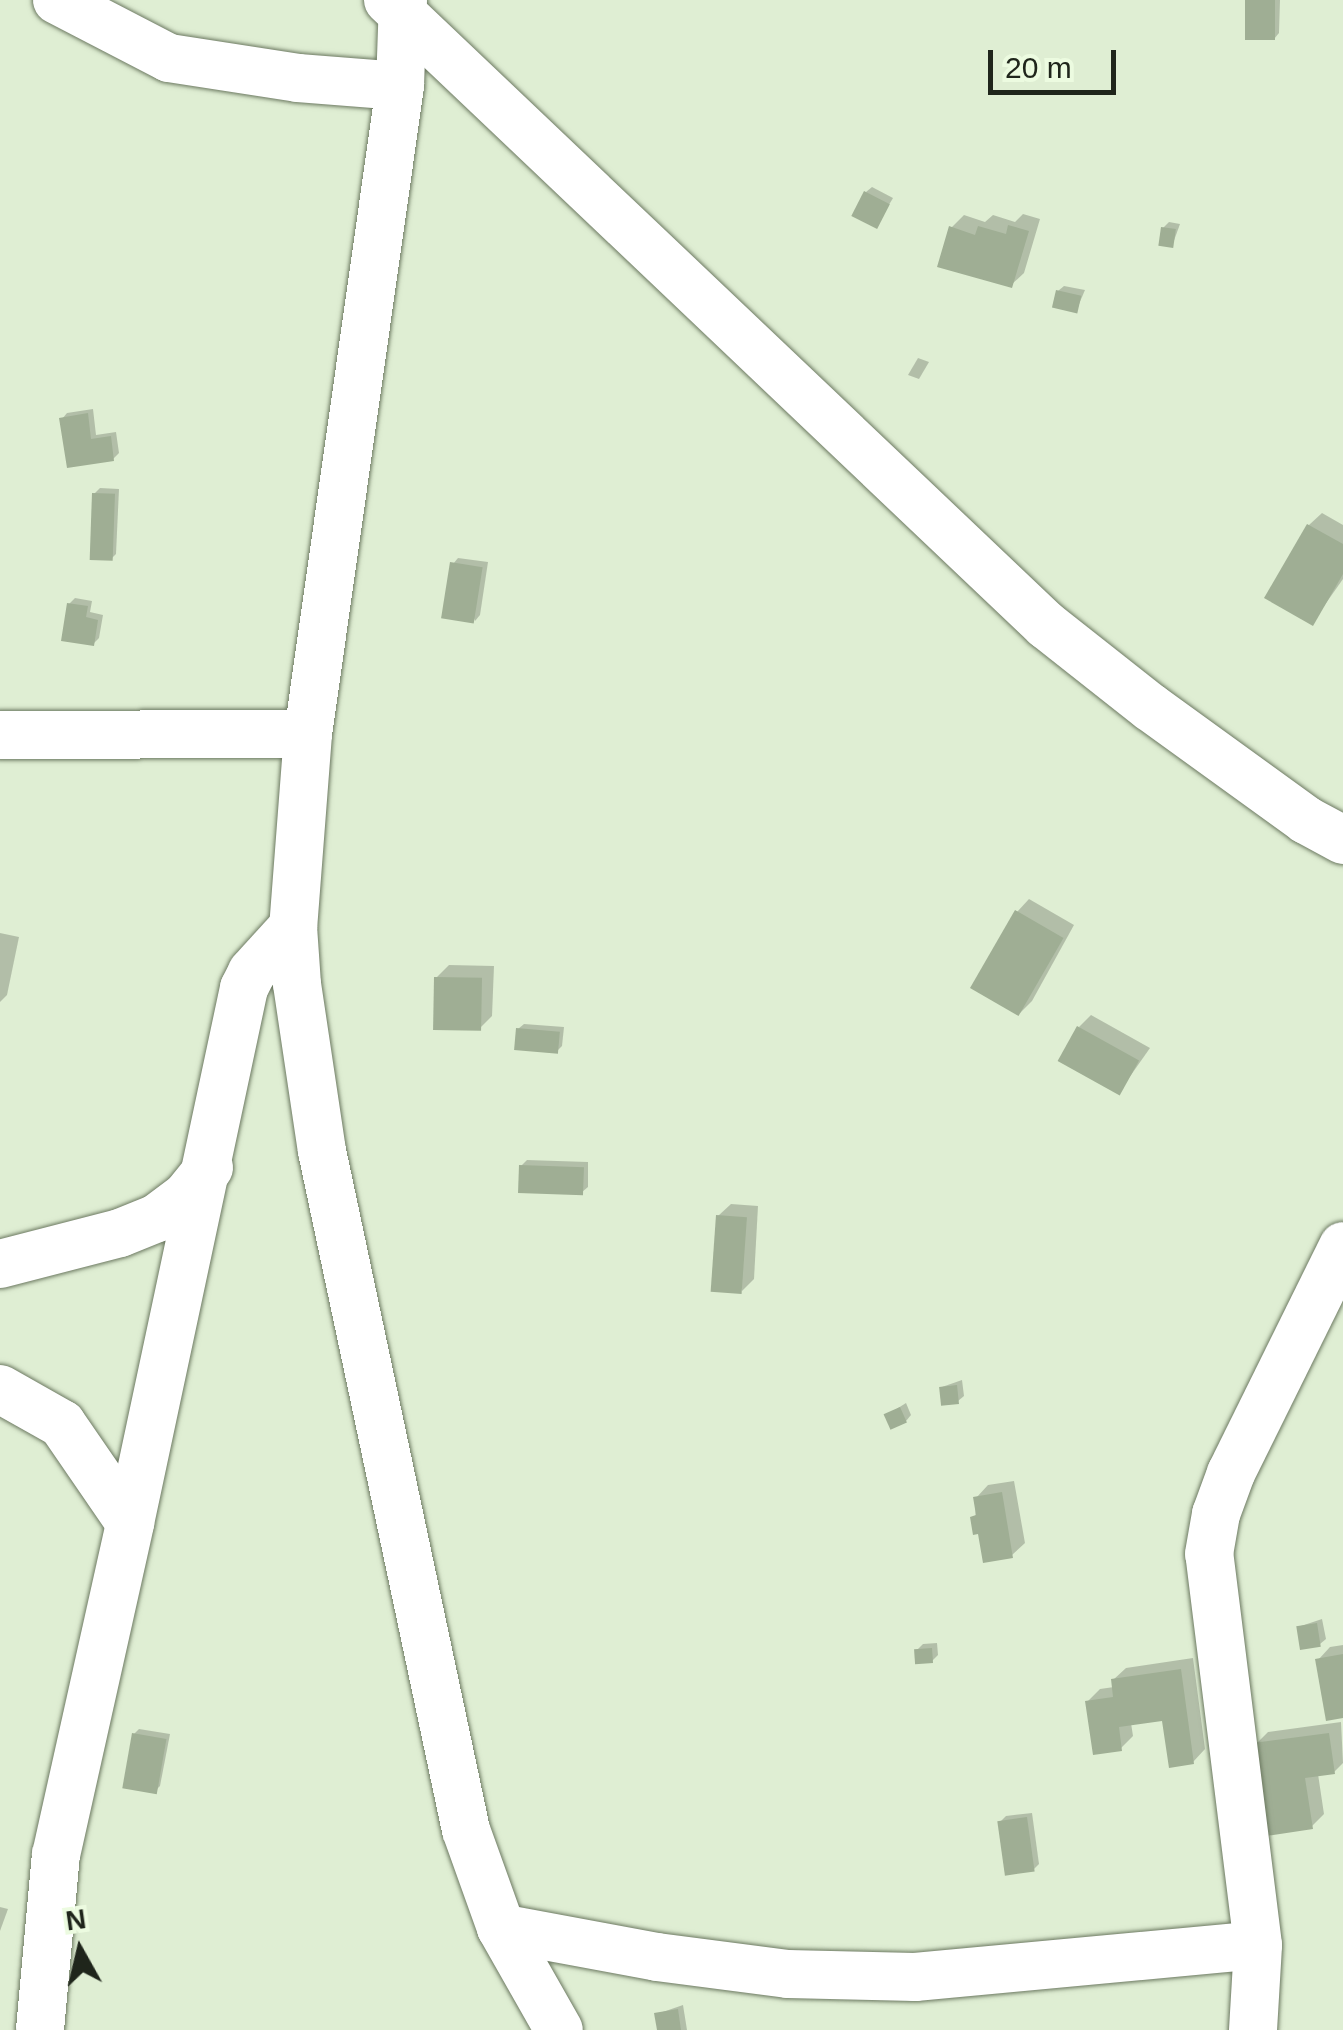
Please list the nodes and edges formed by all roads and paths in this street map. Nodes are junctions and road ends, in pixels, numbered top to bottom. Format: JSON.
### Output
{"nodes":[{"id":1,"x":57,"y":0,"type":"edge"},
{"id":2,"x":398,"y":4,"type":"edge"},
{"id":3,"x":400,"y":86,"type":"junction"},
{"id":4,"x":308,"y":734,"type":"junction"},
{"id":5,"x":0,"y":735,"type":"edge"},
{"id":6,"x":1343,"y":840,"type":"edge"},
{"id":7,"x":293,"y":927,"type":"junction"},
{"id":8,"x":209,"y":1168,"type":"junction"},
{"id":9,"x":1343,"y":1246,"type":"edge"},
{"id":10,"x":0,"y":1264,"type":"edge"},
{"id":11,"x":0,"y":1389,"type":"edge"},
{"id":12,"x":130,"y":1523,"type":"junction"},
{"id":13,"x":501,"y":1928,"type":"junction"},
{"id":14,"x":1258,"y":1945,"type":"junction"},
{"id":15,"x":40,"y":2030,"type":"edge"},
{"id":16,"x":560,"y":2030,"type":"edge"},
{"id":17,"x":1252,"y":2030,"type":"edge"}],
"edges":[{"from":1,"to":3,"type":"street"},
{"from":2,"to":3,"type":"street"},
{"from":2,"to":6,"type":"street"},
{"from":3,"to":4,"type":"street"},
{"from":4,"to":5,"type":"street"},
{"from":4,"to":7,"type":"street"},
{"from":7,"to":8,"type":"street"},
{"from":7,"to":13,"type":"street"},
{"from":8,"to":10,"type":"street"},
{"from":8,"to":12,"type":"street"},
{"from":9,"to":14,"type":"street"},
{"from":11,"to":12,"type":"street"},
{"from":12,"to":15,"type":"street"},
{"from":13,"to":14,"type":"street"},
{"from":13,"to":16,"type":"street"},
{"from":14,"to":17,"type":"street"}]}
